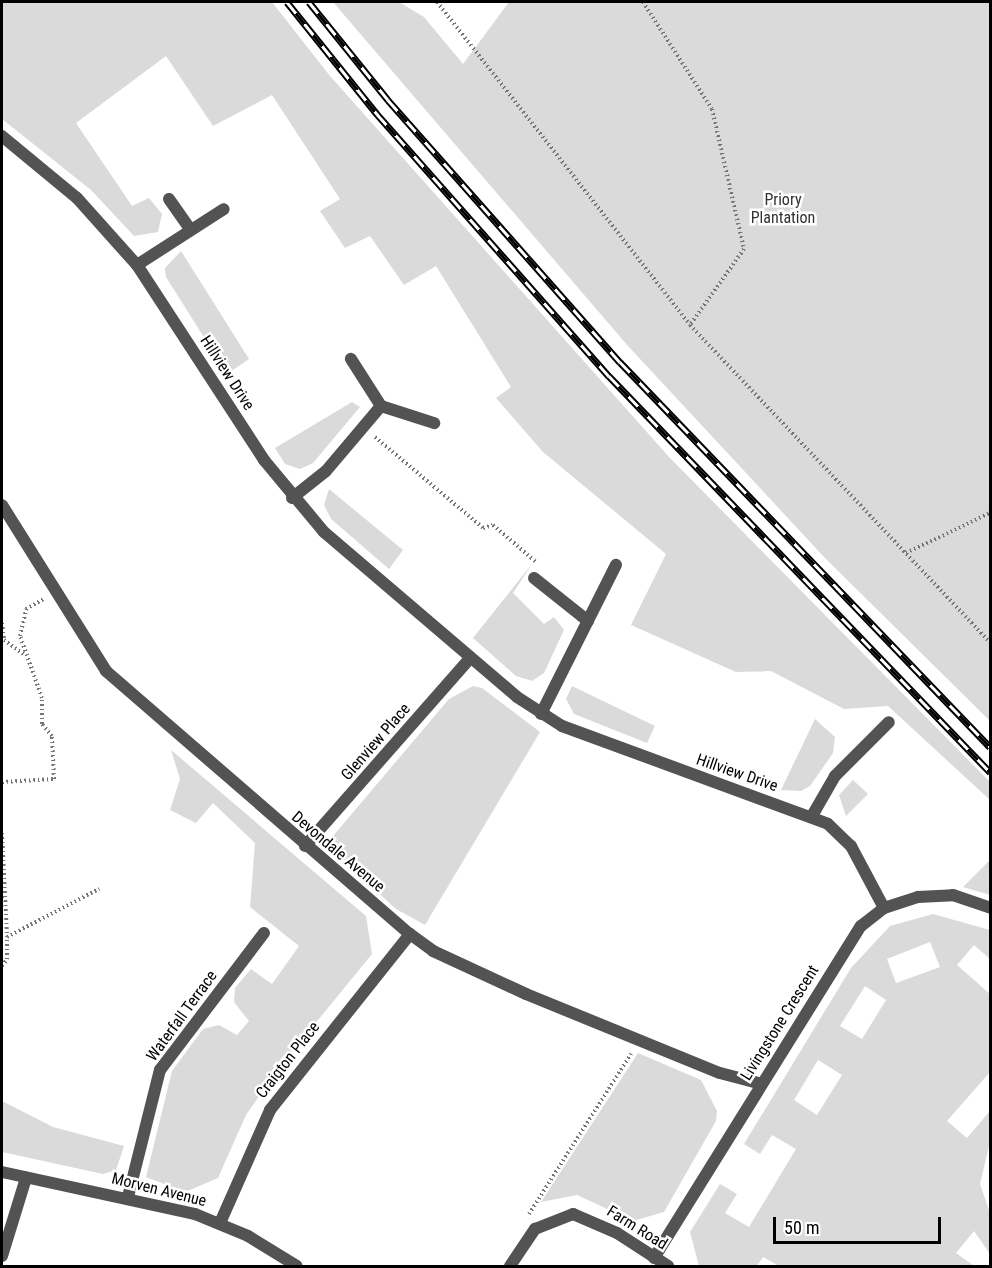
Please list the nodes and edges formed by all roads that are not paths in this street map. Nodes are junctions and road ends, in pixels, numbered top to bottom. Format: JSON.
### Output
{"nodes":[{"id":1,"x":2,"y":136,"type":"edge"},
{"id":2,"x":169,"y":199,"type":"dead end"},
{"id":3,"x":224,"y":209,"type":"dead end"},
{"id":4,"x":190,"y":229,"type":"junction"},
{"id":5,"x":137,"y":265,"type":"junction"},
{"id":6,"x":351,"y":359,"type":"dead end"},
{"id":7,"x":381,"y":406,"type":"junction"},
{"id":8,"x":434,"y":423,"type":"dead end"},
{"id":9,"x":292,"y":498,"type":"junction"},
{"id":10,"x":2,"y":505,"type":"edge"},
{"id":11,"x":616,"y":565,"type":"dead end"},
{"id":12,"x":534,"y":578,"type":"road end"},
{"id":13,"x":588,"y":621,"type":"junction"},
{"id":14,"x":470,"y":658,"type":"junction"},
{"id":15,"x":541,"y":714,"type":"junction"},
{"id":16,"x":889,"y":722,"type":"dead end"},
{"id":17,"x":812,"y":816,"type":"junction"},
{"id":18,"x":305,"y":846,"type":"junction"},
{"id":19,"x":990,"y":908,"type":"edge"},
{"id":20,"x":884,"y":909,"type":"junction"},
{"id":21,"x":264,"y":933,"type":"dead end"},
{"id":22,"x":410,"y":934,"type":"junction"},
{"id":23,"x":762,"y":1084,"type":"junction"},
{"id":24,"x":2,"y":1172,"type":"edge"},
{"id":25,"x":26,"y":1178,"type":"junction"},
{"id":26,"x":128,"y":1197,"type":"junction"},
{"id":27,"x":220,"y":1223,"type":"junction"},
{"id":28,"x":2,"y":1256,"type":"edge"},
{"id":29,"x":654,"y":1258,"type":"junction"},
{"id":30,"x":297,"y":1266,"type":"edge"},
{"id":31,"x":510,"y":1266,"type":"edge"},
{"id":32,"x":668,"y":1266,"type":"edge"}],
"edges":[{"from":1,"to":5,"type":"street","name":"Hillview Drive"},
{"from":2,"to":4,"type":"street"},
{"from":3,"to":4,"type":"street"},
{"from":4,"to":5,"type":"street"},
{"from":5,"to":9,"type":"street","name":"Hillview Drive"},
{"from":6,"to":7,"type":"street"},
{"from":7,"to":8,"type":"street"},
{"from":7,"to":9,"type":"street"},
{"from":9,"to":14,"type":"street","name":"Hillview Drive"},
{"from":10,"to":18,"type":"street","name":"Devondale Avenue"},
{"from":11,"to":13,"type":"street"},
{"from":12,"to":13,"type":"street"},
{"from":13,"to":15,"type":"street"},
{"from":14,"to":15,"type":"street","name":"Hillview Drive"},
{"from":14,"to":18,"type":"street","name":"Glenview Place"},
{"from":15,"to":17,"type":"street","name":"Hillview Drive"},
{"from":16,"to":17,"type":"street"},
{"from":17,"to":20,"type":"street","name":"Hillview Drive"},
{"from":18,"to":22,"type":"street","name":"Devondale Avenue"},
{"from":19,"to":20,"type":"street","name":"Livingstone Crescent"},
{"from":20,"to":23,"type":"street","name":"Livingstone Crescent"},
{"from":21,"to":26,"type":"street","name":"Waterfall Terrace"},
{"from":22,"to":23,"type":"street","name":"Devondale Avenue"},
{"from":22,"to":27,"type":"street","name":"Craigton Place"},
{"from":23,"to":29,"type":"street","name":"Livingstone Crescent"},
{"from":24,"to":25,"type":"street","name":"Morven Avenue"},
{"from":25,"to":26,"type":"street","name":"Morven Avenue"},
{"from":25,"to":28,"type":"street"},
{"from":26,"to":27,"type":"street","name":"Morven Avenue"},
{"from":27,"to":30,"type":"street","name":"Morven Avenue"},
{"from":29,"to":31,"type":"street","name":"Farm Road"},
{"from":29,"to":32,"type":"street","name":"Farm Road"}]}
